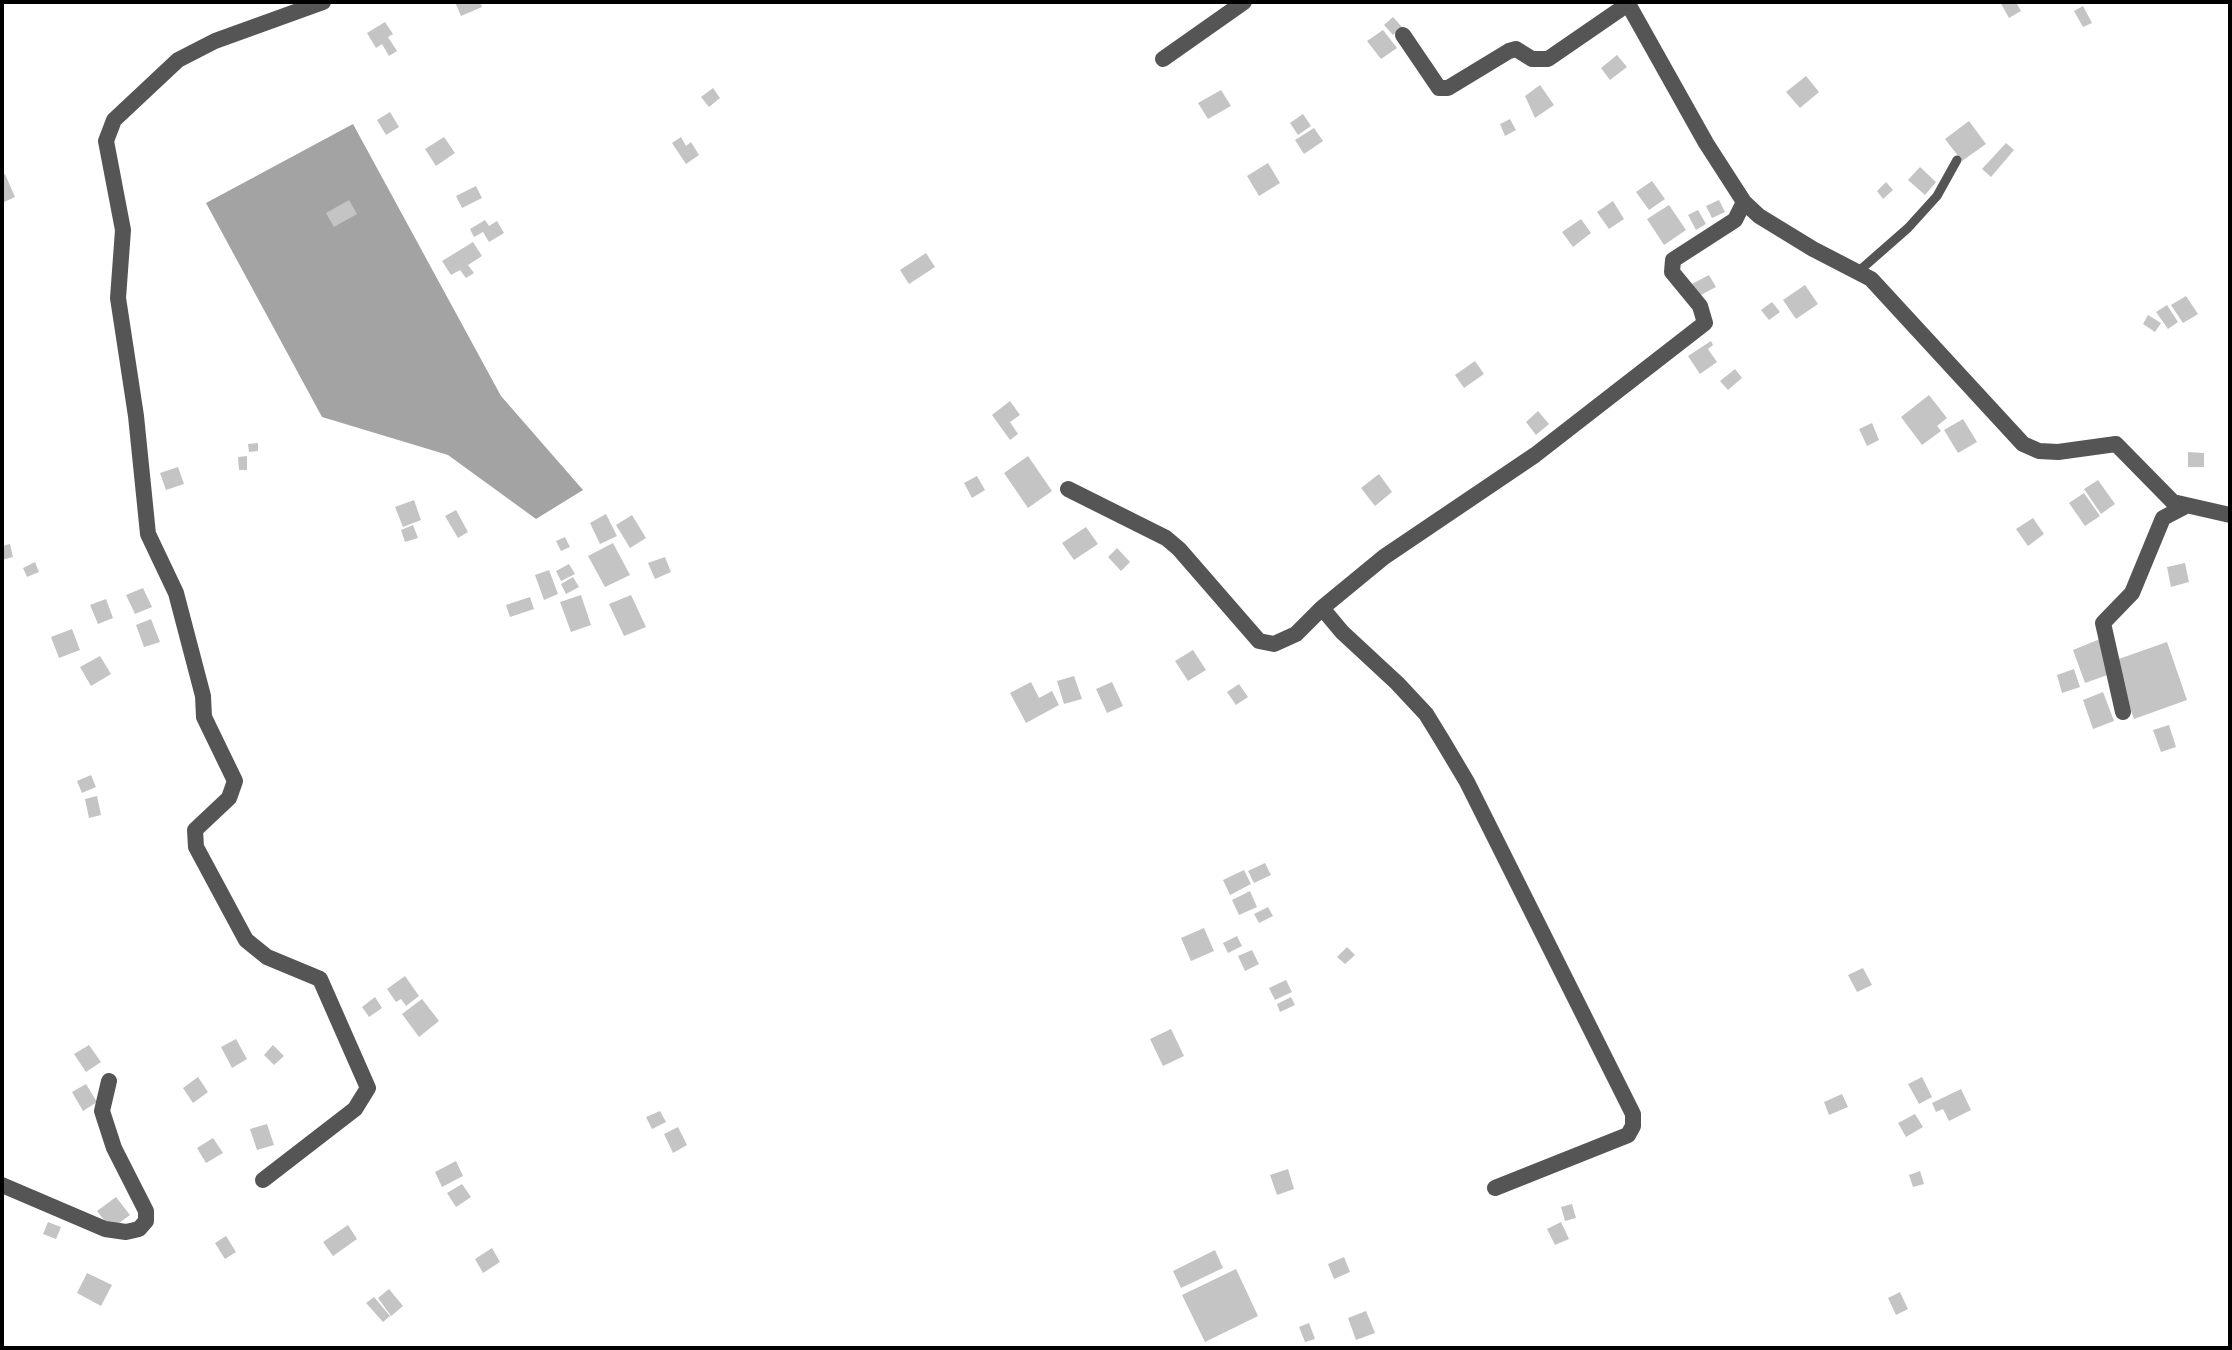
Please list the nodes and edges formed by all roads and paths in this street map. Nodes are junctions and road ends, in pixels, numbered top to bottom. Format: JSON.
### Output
{"nodes":[{"id":1,"x":323,"y":2,"type":"edge"},
{"id":2,"x":1244,"y":2,"type":"edge"},
{"id":3,"x":1627,"y":3,"type":"edge"},
{"id":4,"x":1403,"y":35,"type":"dead end"},
{"id":5,"x":1163,"y":59,"type":"dead end"},
{"id":6,"x":1957,"y":160,"type":"dead end"},
{"id":7,"x":1744,"y":202,"type":"junction"},
{"id":8,"x":1859,"y":271,"type":"junction"},
{"id":9,"x":1068,"y":489,"type":"dead end"},
{"id":10,"x":2186,"y":506,"type":"junction"},
{"id":11,"x":2230,"y":515,"type":"edge"},
{"id":12,"x":1322,"y":608,"type":"junction"},
{"id":13,"x":2123,"y":712,"type":"dead end"},
{"id":14,"x":109,"y":1081,"type":"dead end"},
{"id":15,"x":263,"y":1180,"type":"dead end"},
{"id":16,"x":2,"y":1185,"type":"edge"},
{"id":17,"x":1495,"y":1188,"type":"dead end"}],
"edges":[{"from":1,"to":15,"type":"street"},
{"from":2,"to":5,"type":"street"},
{"from":3,"to":4,"type":"street"},
{"from":3,"to":7,"type":"street"},
{"from":6,"to":8,"type":"lane"},
{"from":7,"to":8,"type":"street"},
{"from":7,"to":12,"type":"street"},
{"from":8,"to":10,"type":"street"},
{"from":9,"to":12,"type":"street"},
{"from":10,"to":11,"type":"street"},
{"from":10,"to":13,"type":"street"},
{"from":12,"to":17,"type":"street"},
{"from":14,"to":16,"type":"street"}]}
